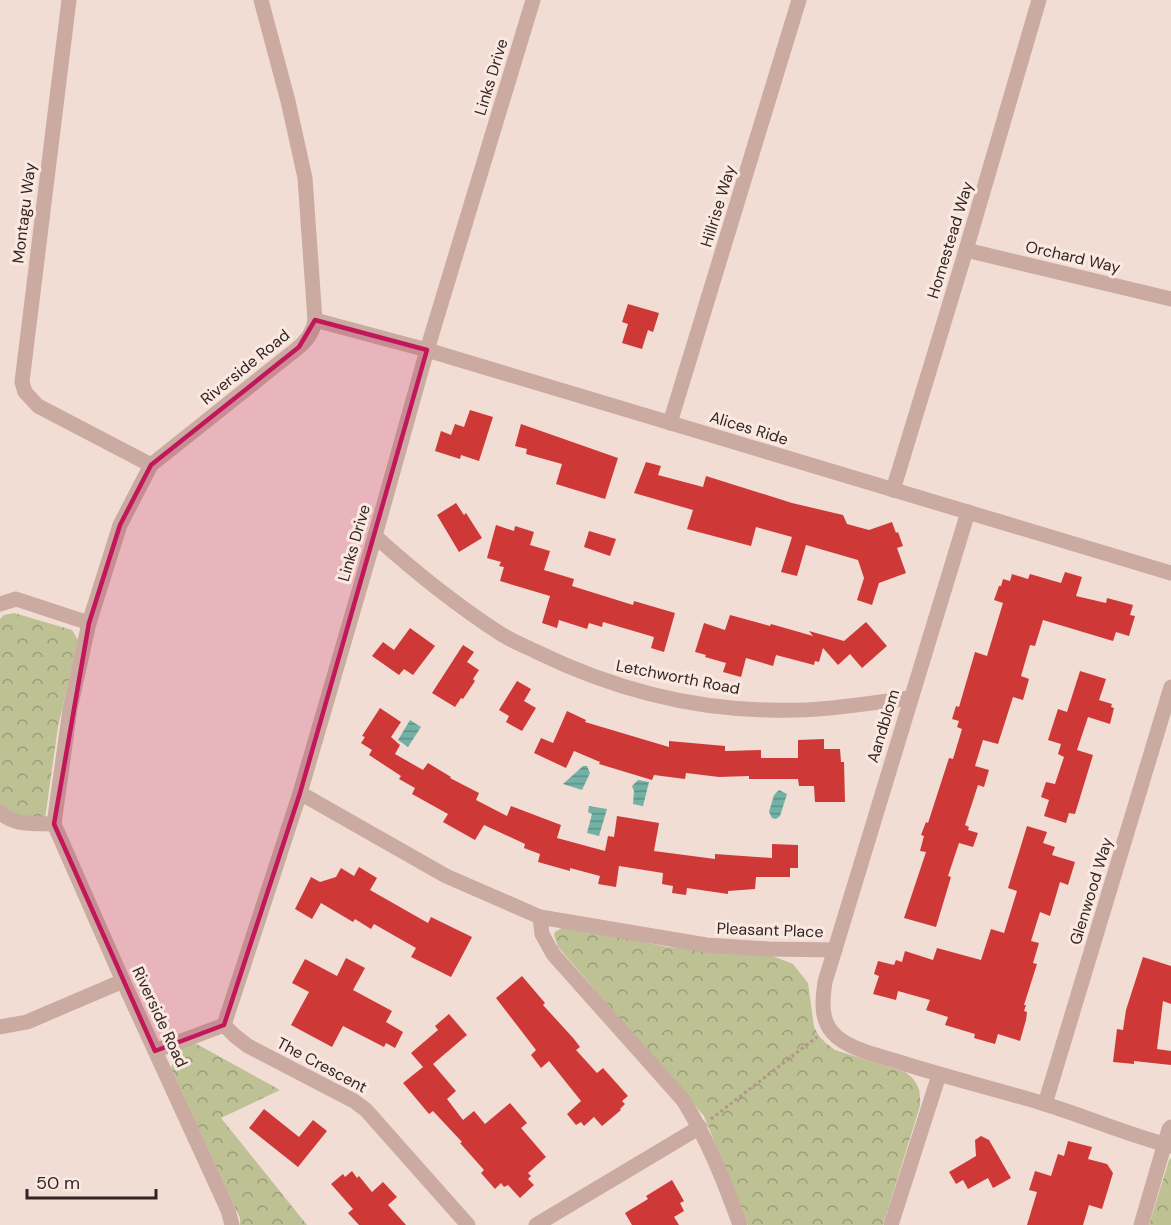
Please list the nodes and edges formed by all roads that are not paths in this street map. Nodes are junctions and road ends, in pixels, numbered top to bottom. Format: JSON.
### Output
{"nodes":[{"id":1,"x":69,"y":0,"type":"edge"},
{"id":2,"x":261,"y":0,"type":"edge"},
{"id":3,"x":533,"y":0,"type":"edge"},
{"id":4,"x":799,"y":0,"type":"edge"},
{"id":5,"x":1039,"y":0,"type":"edge"},
{"id":6,"x":966,"y":250,"type":"junction"},
{"id":7,"x":1170,"y":294,"type":"edge"},
{"id":8,"x":315,"y":320,"type":"junction"},
{"id":9,"x":427,"y":350,"type":"junction"},
{"id":10,"x":670,"y":423,"type":"junction"},
{"id":11,"x":151,"y":465,"type":"junction"},
{"id":12,"x":894,"y":490,"type":"junction"},
{"id":13,"x":968,"y":512,"type":"junction"},
{"id":14,"x":375,"y":536,"type":"junction"},
{"id":15,"x":1171,"y":573,"type":"edge"},
{"id":16,"x":0,"y":604,"type":"edge"},
{"id":17,"x":89,"y":622,"type":"junction"},
{"id":18,"x":1171,"y":687,"type":"edge"},
{"id":19,"x":910,"y":698,"type":"junction"},
{"id":20,"x":300,"y":793,"type":"junction"},
{"id":21,"x":0,"y":812,"type":"edge"},
{"id":22,"x":54,"y":824,"type":"junction"},
{"id":23,"x":540,"y":917,"type":"junction"},
{"id":24,"x":835,"y":950,"type":"junction"},
{"id":25,"x":123,"y":981,"type":"junction"},
{"id":26,"x":224,"y":1024,"type":"junction"},
{"id":27,"x":0,"y":1027,"type":"edge"},
{"id":28,"x":155,"y":1051,"type":"junction"},
{"id":29,"x":939,"y":1075,"type":"junction"},
{"id":30,"x":1045,"y":1104,"type":"junction"},
{"id":31,"x":700,"y":1127,"type":"junction"},
{"id":32,"x":1171,"y":1127,"type":"edge"},
{"id":33,"x":1168,"y":1146,"type":"edge"},
{"id":34,"x":232,"y":1225,"type":"edge"},
{"id":35,"x":468,"y":1225,"type":"edge"},
{"id":36,"x":536,"y":1225,"type":"edge"},
{"id":37,"x":740,"y":1225,"type":"edge"},
{"id":38,"x":891,"y":1225,"type":"edge"},
{"id":39,"x":1141,"y":1225,"type":"edge"}],
"edges":[{"from":1,"to":11,"type":"street","name":"Montagu Way"},
{"from":2,"to":8,"type":"street"},
{"from":3,"to":9,"type":"street","name":"Links Drive"},
{"from":4,"to":10,"type":"street","name":"Hillrise Way"},
{"from":5,"to":6,"type":"street","name":"Homestead Way"},
{"from":6,"to":7,"type":"street","name":"Orchard Way"},
{"from":6,"to":12,"type":"street","name":"Homestead Way"},
{"from":8,"to":9,"type":"street","name":"Alices Ride"},
{"from":8,"to":11,"type":"street","name":"Riverside Road"},
{"from":9,"to":10,"type":"street","name":"Alices Ride"},
{"from":9,"to":14,"type":"street","name":"Links Drive"},
{"from":10,"to":12,"type":"street","name":"Alices Ride"},
{"from":11,"to":17,"type":"street","name":"Riverside Road"},
{"from":12,"to":13,"type":"street","name":"Alices Ride"},
{"from":13,"to":15,"type":"street","name":"Alices Ride"},
{"from":13,"to":19,"type":"street","name":"Aandblom"},
{"from":14,"to":19,"type":"street","name":"Letchworth Road"},
{"from":14,"to":20,"type":"street","name":"Links Drive"},
{"from":16,"to":17,"type":"street"},
{"from":17,"to":22,"type":"street","name":"Riverside Road"},
{"from":18,"to":30,"type":"street","name":"Glenwood Way"},
{"from":19,"to":24,"type":"street","name":"Aandblom"},
{"from":20,"to":23,"type":"street","name":"Pleasant Place"},
{"from":20,"to":26,"type":"street","name":"Links Drive"},
{"from":21,"to":22,"type":"street"},
{"from":22,"to":25,"type":"street","name":"Riverside Road"},
{"from":23,"to":24,"type":"street","name":"Pleasant Place"},
{"from":23,"to":31,"type":"street"},
{"from":24,"to":29,"type":"street","name":"Pleasant Place"},
{"from":25,"to":27,"type":"street"},
{"from":25,"to":28,"type":"street","name":"Riverside Road"},
{"from":26,"to":28,"type":"street"},
{"from":26,"to":35,"type":"street","name":"The Crescent"},
{"from":28,"to":34,"type":"street","name":"Riverside Road"},
{"from":29,"to":30,"type":"street","name":"Pleasant Place"},
{"from":29,"to":38,"type":"street"},
{"from":30,"to":33,"type":"street","name":"Pleasant Place"},
{"from":31,"to":36,"type":"street"},
{"from":31,"to":37,"type":"street"},
{"from":32,"to":33,"type":"street"},
{"from":33,"to":39,"type":"street"}]}
